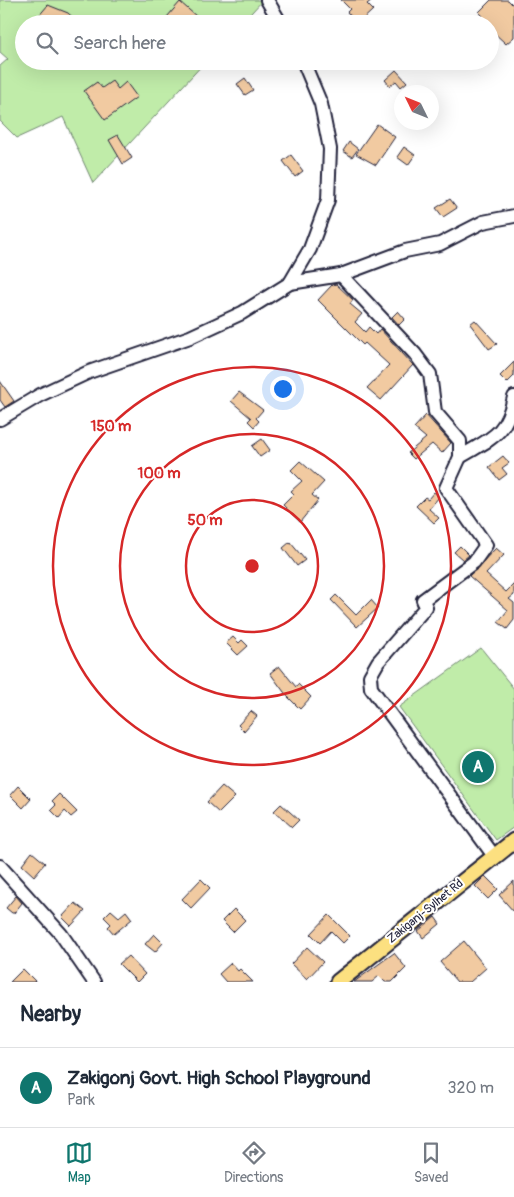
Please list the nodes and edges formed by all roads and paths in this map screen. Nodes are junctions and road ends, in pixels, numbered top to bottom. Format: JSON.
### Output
{"nodes":[{"id":1,"x":267,"y":0,"type":"edge"},
{"id":2,"x":276,"y":15,"type":"edge"},
{"id":3,"x":307,"y":70,"type":"edge"},
{"id":4,"x":514,"y":216,"type":"edge"},
{"id":5,"x":341,"y":275,"type":"junction"},
{"id":6,"x":290,"y":283,"type":"junction"},
{"id":7,"x":514,"y":397,"type":"edge"},
{"id":8,"x":0,"y":419,"type":"edge"},
{"id":9,"x":460,"y":457,"type":"junction"},
{"id":10,"x":514,"y":841,"type":"edge"},
{"id":11,"x":494,"y":856,"type":"junction"},
{"id":12,"x":0,"y":866,"type":"edge"},
{"id":13,"x":94,"y":982,"type":"edge"},
{"id":14,"x":338,"y":982,"type":"edge"}],
"edges":[{"from":1,"to":2,"type":"street"},
{"from":3,"to":6,"type":"street"},
{"from":4,"to":5,"type":"street"},
{"from":5,"to":6,"type":"street"},
{"from":5,"to":9,"type":"street"},
{"from":6,"to":8,"type":"street"},
{"from":7,"to":9,"type":"street"},
{"from":9,"to":11,"type":"street"},
{"from":10,"to":11,"type":"main road","name":"Zakiganj-Sylhet Rd"},
{"from":11,"to":14,"type":"main road","name":"Zakiganj-Sylhet Rd"},
{"from":12,"to":13,"type":"street"}]}
